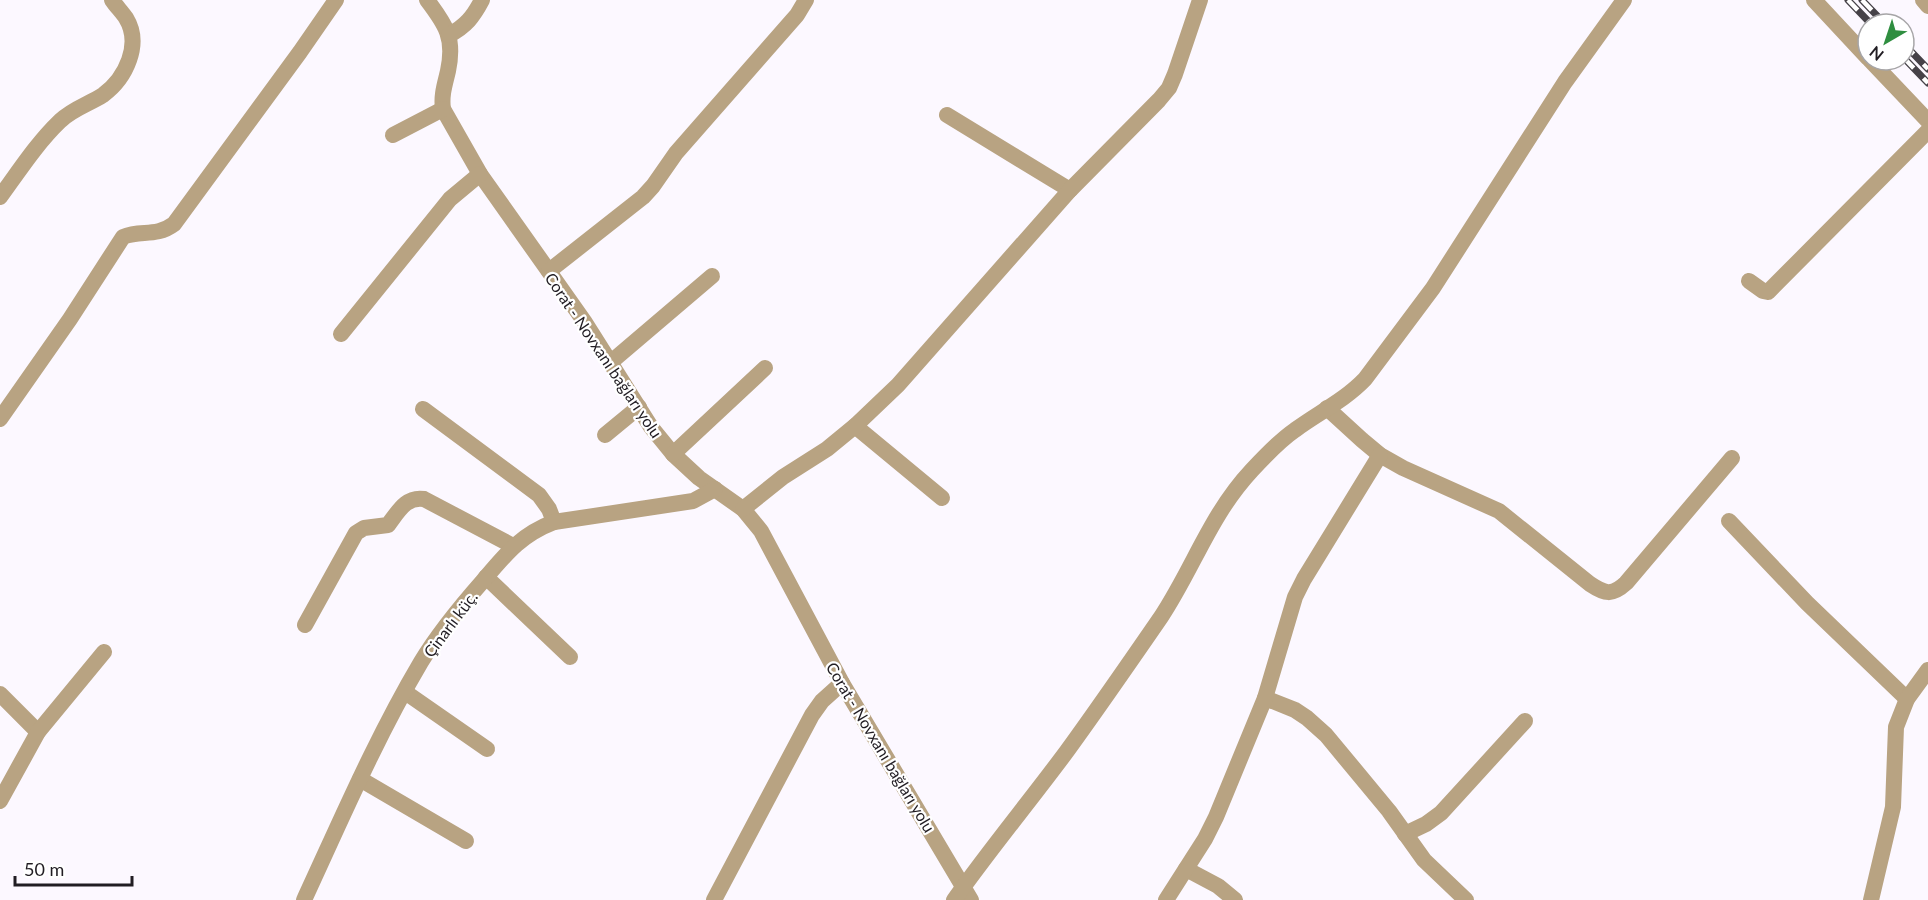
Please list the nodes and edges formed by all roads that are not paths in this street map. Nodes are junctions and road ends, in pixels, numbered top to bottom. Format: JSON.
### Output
{"nodes":[{"id":1,"x":112,"y":0,"type":"edge"},
{"id":2,"x":336,"y":0,"type":"edge"},
{"id":3,"x":427,"y":0,"type":"edge"},
{"id":4,"x":482,"y":0,"type":"edge"},
{"id":5,"x":806,"y":0,"type":"edge"},
{"id":6,"x":1200,"y":0,"type":"edge"},
{"id":7,"x":1624,"y":0,"type":"edge"},
{"id":8,"x":1814,"y":0,"type":"edge"},
{"id":9,"x":1923,"y":0,"type":"edge"},
{"id":10,"x":1928,"y":6,"type":"edge"},
{"id":11,"x":449,"y":35,"type":"junction"},
{"id":12,"x":1856,"y":45,"type":"edge"},
{"id":13,"x":1881,"y":72,"type":"edge"},
{"id":14,"x":443,"y":109,"type":"junction"},
{"id":15,"x":947,"y":115,"type":"dead end"},
{"id":16,"x":1928,"y":121,"type":"edge"},
{"id":17,"x":1928,"y":131,"type":"edge"},
{"id":18,"x":393,"y":135,"type":"dead end"},
{"id":19,"x":480,"y":174,"type":"junction"},
{"id":20,"x":1070,"y":190,"type":"junction"},
{"id":21,"x":0,"y":197,"type":"edge"},
{"id":22,"x":549,"y":271,"type":"junction"},
{"id":23,"x":712,"y":276,"type":"dead end"},
{"id":24,"x":1749,"y":281,"type":"dead end"},
{"id":25,"x":340,"y":334,"type":"dead end"},
{"id":26,"x":611,"y":362,"type":"junction"},
{"id":27,"x":765,"y":368,"type":"dead end"},
{"id":28,"x":639,"y":407,"type":"junction"},
{"id":29,"x":1327,"y":408,"type":"junction"},
{"id":30,"x":423,"y":409,"type":"dead end"},
{"id":31,"x":0,"y":419,"type":"edge"},
{"id":32,"x":855,"y":426,"type":"junction"},
{"id":33,"x":605,"y":435,"type":"dead end"},
{"id":34,"x":674,"y":454,"type":"junction"},
{"id":35,"x":1380,"y":455,"type":"junction"},
{"id":36,"x":1732,"y":458,"type":"dead end"},
{"id":37,"x":715,"y":489,"type":"junction"},
{"id":38,"x":942,"y":498,"type":"dead end"},
{"id":39,"x":743,"y":509,"type":"junction"},
{"id":40,"x":1729,"y":521,"type":"dead end"},
{"id":41,"x":554,"y":522,"type":"junction"},
{"id":42,"x":513,"y":546,"type":"junction"},
{"id":43,"x":486,"y":577,"type":"junction"},
{"id":44,"x":305,"y":625,"type":"dead end"},
{"id":45,"x":104,"y":652,"type":"dead end"},
{"id":46,"x":570,"y":657,"type":"dead end"},
{"id":47,"x":1928,"y":670,"type":"edge"},
{"id":48,"x":842,"y":683,"type":"junction"},
{"id":49,"x":405,"y":692,"type":"junction"},
{"id":50,"x":0,"y":694,"type":"edge"},
{"id":51,"x":1265,"y":698,"type":"junction"},
{"id":52,"x":1907,"y":699,"type":"junction"},
{"id":53,"x":1525,"y":721,"type":"dead end"},
{"id":54,"x":38,"y":732,"type":"junction"},
{"id":55,"x":487,"y":749,"type":"dead end"},
{"id":56,"x":360,"y":779,"type":"junction"},
{"id":57,"x":0,"y":801,"type":"edge"},
{"id":58,"x":1405,"y":834,"type":"junction"},
{"id":59,"x":466,"y":841,"type":"dead end"},
{"id":60,"x":1186,"y":869,"type":"junction"},
{"id":61,"x":963,"y":896,"type":"edge"},
{"id":62,"x":304,"y":900,"type":"edge"},
{"id":63,"x":714,"y":900,"type":"edge"},
{"id":64,"x":1166,"y":900,"type":"edge"},
{"id":65,"x":1235,"y":900,"type":"edge"},
{"id":66,"x":1466,"y":900,"type":"edge"},
{"id":67,"x":1871,"y":900,"type":"edge"}],
"edges":[{"from":1,"to":21,"type":"street"},
{"from":2,"to":31,"type":"street"},
{"from":3,"to":11,"type":"street"},
{"from":4,"to":11,"type":"street"},
{"from":5,"to":22,"type":"street"},
{"from":6,"to":20,"type":"street"},
{"from":7,"to":29,"type":"street"},
{"from":8,"to":12,"type":"street"},
{"from":9,"to":10,"type":"street"},
{"from":11,"to":14,"type":"street"},
{"from":13,"to":16,"type":"street"},
{"from":14,"to":18,"type":"street"},
{"from":14,"to":19,"type":"street","name":"Corat - Novxanı bağları yolu"},
{"from":15,"to":20,"type":"street"},
{"from":17,"to":24,"type":"street"},
{"from":19,"to":22,"type":"street","name":"Corat - Novxanı bağları yolu"},
{"from":19,"to":25,"type":"street"},
{"from":20,"to":32,"type":"street"},
{"from":22,"to":26,"type":"street","name":"Corat - Novxanı bağları yolu"},
{"from":23,"to":26,"type":"street"},
{"from":26,"to":28,"type":"street","name":"Corat - Novxanı bağları yolu"},
{"from":27,"to":34,"type":"street"},
{"from":28,"to":33,"type":"street"},
{"from":28,"to":34,"type":"street","name":"Corat - Novxanı bağları yolu"},
{"from":29,"to":35,"type":"street"},
{"from":29,"to":61,"type":"street"},
{"from":30,"to":41,"type":"street"},
{"from":32,"to":38,"type":"street"},
{"from":32,"to":39,"type":"street"},
{"from":34,"to":37,"type":"street","name":"Corat - Novxanı bağları yolu"},
{"from":35,"to":36,"type":"street"},
{"from":35,"to":51,"type":"street"},
{"from":37,"to":39,"type":"street","name":"Corat - Novxanı bağları yolu"},
{"from":37,"to":41,"type":"street","name":"Çinarlı küç."},
{"from":39,"to":48,"type":"street","name":"Corat - Novxanı bağları yolu"},
{"from":40,"to":52,"type":"street"},
{"from":41,"to":42,"type":"street","name":"Çinarlı küç."},
{"from":42,"to":43,"type":"street","name":"Çinarlı küç."},
{"from":42,"to":44,"type":"street"},
{"from":43,"to":46,"type":"street"},
{"from":43,"to":49,"type":"street","name":"Çinarlı küç."},
{"from":45,"to":54,"type":"street"},
{"from":47,"to":52,"type":"street"},
{"from":48,"to":61,"type":"street","name":"Corat - Novxanı bağları yolu"},
{"from":48,"to":63,"type":"street"},
{"from":49,"to":55,"type":"street"},
{"from":49,"to":56,"type":"street","name":"Çinarlı küç."},
{"from":50,"to":54,"type":"street"},
{"from":51,"to":58,"type":"street"},
{"from":51,"to":60,"type":"street"},
{"from":52,"to":67,"type":"street"},
{"from":53,"to":58,"type":"street"},
{"from":54,"to":57,"type":"street"},
{"from":56,"to":59,"type":"street"},
{"from":56,"to":62,"type":"street","name":"Çinarlı küç."},
{"from":58,"to":66,"type":"street"},
{"from":60,"to":64,"type":"street"},
{"from":60,"to":65,"type":"street"}]}
